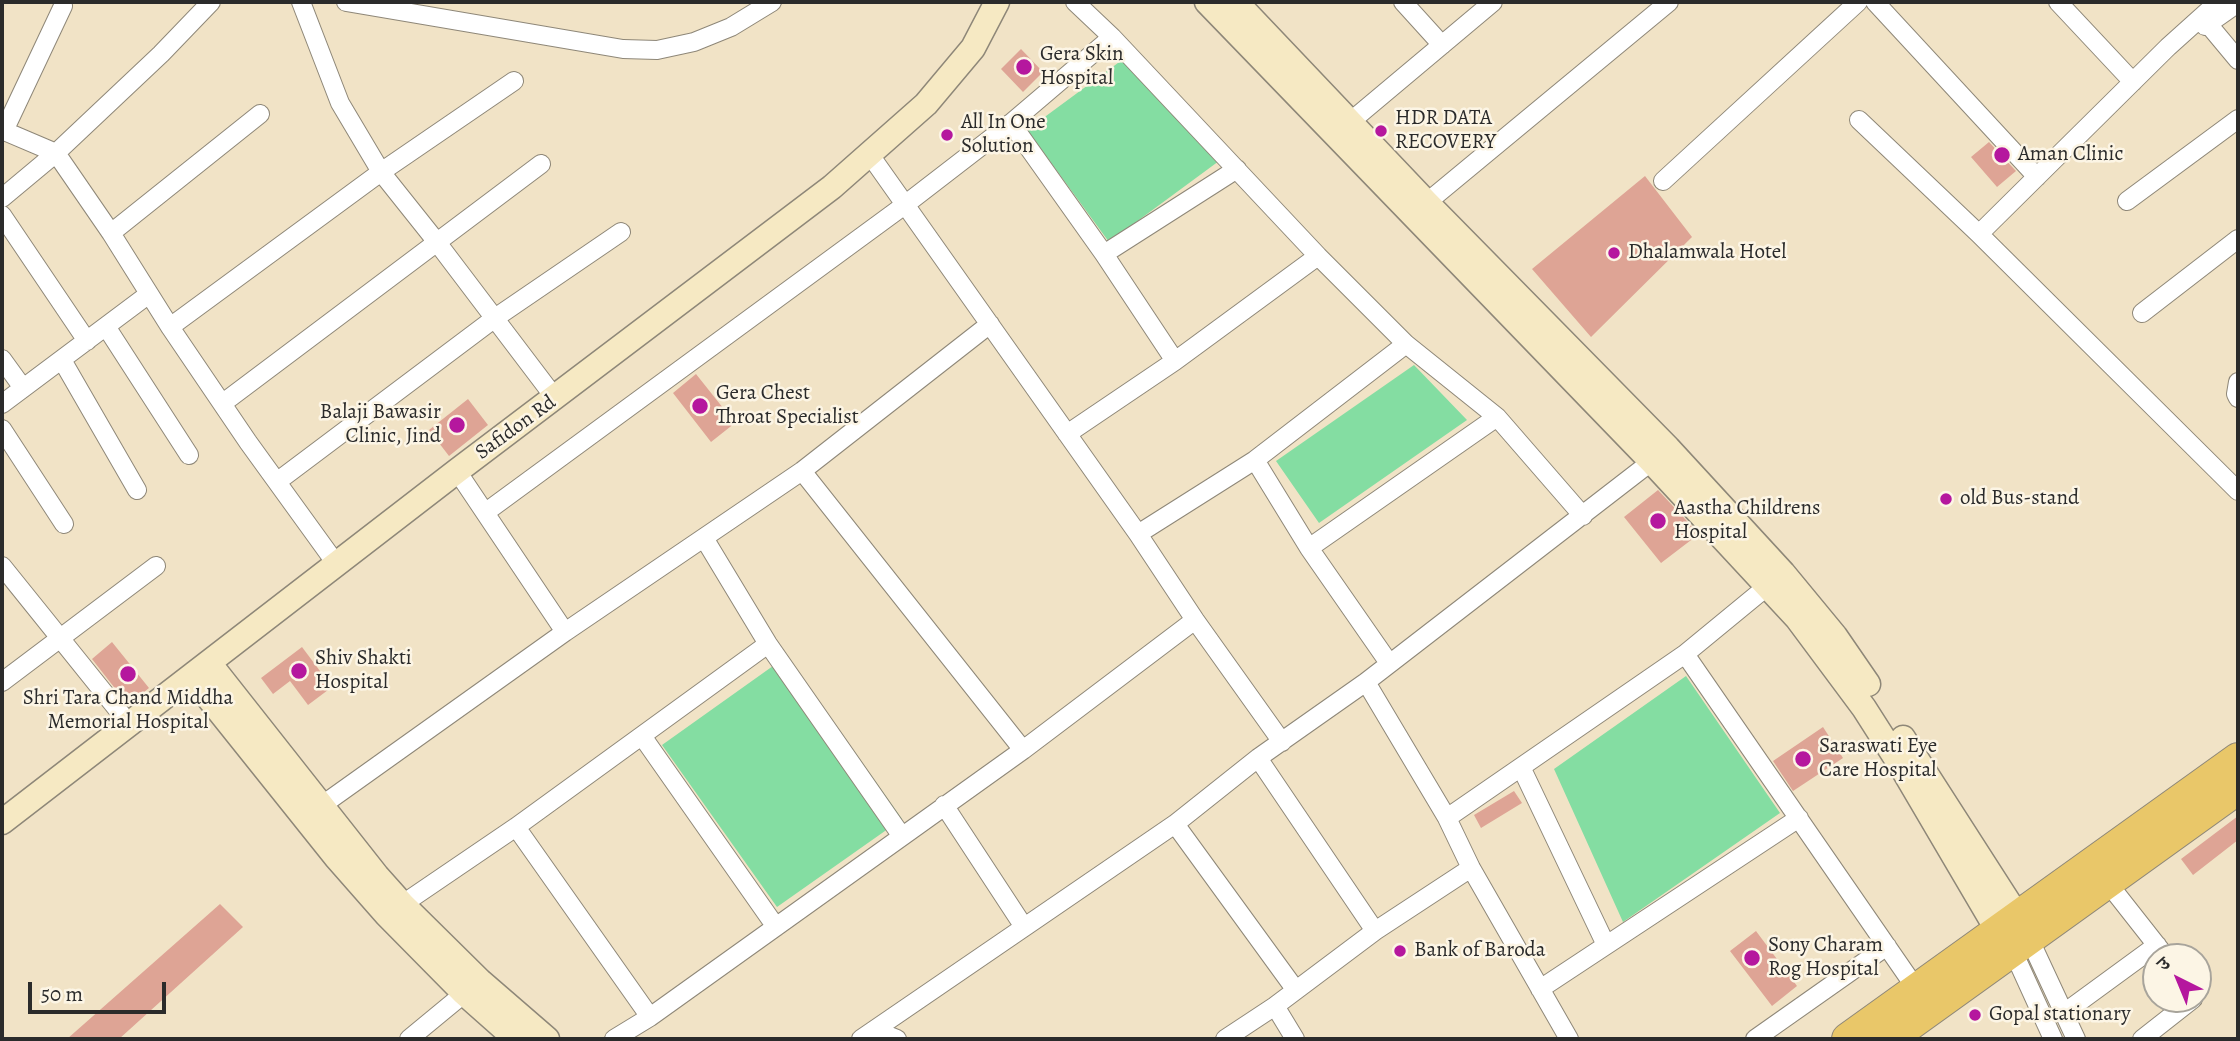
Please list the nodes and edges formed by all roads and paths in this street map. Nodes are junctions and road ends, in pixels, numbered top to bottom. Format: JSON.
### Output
{"nodes":[{"id":1,"x":211,"y":2,"type":"edge"},
{"id":2,"x":301,"y":2,"type":"edge"},
{"id":3,"x":346,"y":2,"type":"edge"},
{"id":4,"x":772,"y":2,"type":"edge"},
{"id":5,"x":997,"y":2,"type":"edge"},
{"id":6,"x":1075,"y":2,"type":"edge"},
{"id":7,"x":1207,"y":2,"type":"edge"},
{"id":8,"x":1237,"y":2,"type":"edge"},
{"id":9,"x":1403,"y":2,"type":"edge"},
{"id":10,"x":1493,"y":2,"type":"edge"},
{"id":11,"x":1669,"y":2,"type":"edge"},
{"id":12,"x":1857,"y":2,"type":"edge"},
{"id":13,"x":1875,"y":2,"type":"edge"},
{"id":14,"x":2058,"y":2,"type":"edge"},
{"id":15,"x":2218,"y":2,"type":"edge"},
{"id":16,"x":2238,"y":4,"type":"edge"},
{"id":17,"x":63,"y":6,"type":"dead end"},
{"id":18,"x":2208,"y":24,"type":"junction"},
{"id":19,"x":1112,"y":37,"type":"junction"},
{"id":20,"x":1442,"y":45,"type":"junction"},
{"id":21,"x":2168,"y":47,"type":"junction"},
{"id":22,"x":2238,"y":60,"type":"edge"},
{"id":23,"x":514,"y":81,"type":"dead end"},
{"id":24,"x":2133,"y":82,"type":"junction"},
{"id":25,"x":260,"y":114,"type":"dead end"},
{"id":26,"x":2238,"y":119,"type":"edge"},
{"id":27,"x":1859,"y":120,"type":"dead end"},
{"id":28,"x":1350,"y":122,"type":"junction"},
{"id":29,"x":1012,"y":123,"type":"junction"},
{"id":30,"x":3,"y":130,"type":"edge"},
{"id":31,"x":56,"y":153,"type":"junction"},
{"id":32,"x":870,"y":155,"type":"junction"},
{"id":33,"x":541,"y":164,"type":"dead end"},
{"id":34,"x":1237,"y":169,"type":"junction"},
{"id":35,"x":381,"y":172,"type":"junction"},
{"id":36,"x":2037,"y":177,"type":"junction"},
{"id":37,"x":1663,"y":181,"type":"dead end"},
{"id":38,"x":2,"y":198,"type":"edge"},
{"id":39,"x":2127,"y":201,"type":"dead end"},
{"id":40,"x":906,"y":204,"type":"junction"},
{"id":41,"x":1419,"y":209,"type":"junction"},
{"id":42,"x":2,"y":215,"type":"edge"},
{"id":43,"x":621,"y":232,"type":"dead end"},
{"id":44,"x":111,"y":233,"type":"junction"},
{"id":45,"x":1979,"y":234,"type":"junction"},
{"id":46,"x":2238,"y":239,"type":"edge"},
{"id":47,"x":436,"y":241,"type":"junction"},
{"id":48,"x":1104,"y":254,"type":"junction"},
{"id":49,"x":1318,"y":256,"type":"junction"},
{"id":50,"x":149,"y":294,"type":"junction"},
{"id":51,"x":2142,"y":313,"type":"dead end"},
{"id":52,"x":495,"y":318,"type":"junction"},
{"id":53,"x":990,"y":324,"type":"junction"},
{"id":54,"x":170,"y":327,"type":"junction"},
{"id":55,"x":107,"y":328,"type":"junction"},
{"id":56,"x":88,"y":341,"type":"junction"},
{"id":57,"x":1406,"y":344,"type":"junction"},
{"id":58,"x":2,"y":359,"type":"edge"},
{"id":59,"x":62,"y":360,"type":"junction"},
{"id":60,"x":1175,"y":361,"type":"junction"},
{"id":61,"x":2238,"y":382,"type":"edge"},
{"id":62,"x":23,"y":388,"type":"junction"},
{"id":63,"x":555,"y":398,"type":"junction"},
{"id":64,"x":2238,"y":398,"type":"edge"},
{"id":65,"x":223,"y":403,"type":"junction"},
{"id":66,"x":2,"y":404,"type":"edge"},
{"id":67,"x":1496,"y":417,"type":"junction"},
{"id":68,"x":2,"y":429,"type":"edge"},
{"id":69,"x":1067,"y":434,"type":"junction"},
{"id":70,"x":189,"y":455,"type":"dead end"},
{"id":71,"x":1660,"y":455,"type":"junction"},
{"id":72,"x":1255,"y":460,"type":"junction"},
{"id":73,"x":457,"y":471,"type":"junction"},
{"id":74,"x":802,"y":471,"type":"junction"},
{"id":75,"x":278,"y":481,"type":"junction"},
{"id":76,"x":137,"y":490,"type":"dead end"},
{"id":77,"x":2238,"y":491,"type":"edge"},
{"id":78,"x":486,"y":512,"type":"junction"},
{"id":79,"x":1583,"y":516,"type":"junction"},
{"id":80,"x":65,"y":524,"type":"dead end"},
{"id":81,"x":1138,"y":534,"type":"junction"},
{"id":82,"x":704,"y":538,"type":"junction"},
{"id":83,"x":1309,"y":548,"type":"junction"},
{"id":84,"x":337,"y":565,"type":"junction"},
{"id":85,"x":2,"y":566,"type":"edge"},
{"id":86,"x":156,"y":566,"type":"dead end"},
{"id":87,"x":1775,"y":580,"type":"junction"},
{"id":88,"x":1195,"y":620,"type":"junction"},
{"id":89,"x":565,"y":632,"type":"junction"},
{"id":90,"x":58,"y":638,"type":"junction"},
{"id":91,"x":768,"y":644,"type":"junction"},
{"id":92,"x":1685,"y":654,"type":"junction"},
{"id":93,"x":1389,"y":663,"type":"junction"},
{"id":94,"x":201,"y":670,"type":"junction"},
{"id":95,"x":2,"y":682,"type":"edge"},
{"id":96,"x":1366,"y":682,"type":"junction"},
{"id":97,"x":130,"y":725,"type":"junction"},
{"id":98,"x":642,"y":736,"type":"junction"},
{"id":99,"x":1282,"y":743,"type":"junction"},
{"id":100,"x":1023,"y":750,"type":"junction"},
{"id":101,"x":1258,"y":758,"type":"junction"},
{"id":102,"x":2238,"y":759,"type":"edge"},
{"id":103,"x":1521,"y":767,"type":"junction"},
{"id":104,"x":2238,"y":788,"type":"edge"},
{"id":105,"x":944,"y":805,"type":"junction"},
{"id":106,"x":321,"y":806,"type":"junction"},
{"id":107,"x":1447,"y":818,"type":"junction"},
{"id":108,"x":1799,"y":818,"type":"junction"},
{"id":109,"x":2,"y":822,"type":"edge"},
{"id":110,"x":1175,"y":824,"type":"junction"},
{"id":111,"x":516,"y":827,"type":"junction"},
{"id":112,"x":901,"y":835,"type":"junction"},
{"id":113,"x":1471,"y":868,"type":"junction"},
{"id":114,"x":2107,"y":882,"type":"junction"},
{"id":115,"x":395,"y":910,"type":"junction"},
{"id":116,"x":776,"y":927,"type":"junction"},
{"id":117,"x":1024,"y":927,"type":"junction"},
{"id":118,"x":1375,"y":931,"type":"junction"},
{"id":119,"x":2014,"y":934,"type":"junction"},
{"id":120,"x":2156,"y":943,"type":"edge"},
{"id":121,"x":1606,"y":946,"type":"junction"},
{"id":122,"x":1887,"y":946,"type":"junction"},
{"id":123,"x":2142,"y":964,"type":"edge"},
{"id":124,"x":472,"y":987,"type":"junction"},
{"id":125,"x":1295,"y":989,"type":"junction"},
{"id":126,"x":1540,"y":989,"type":"junction"},
{"id":127,"x":1917,"y":990,"type":"junction"},
{"id":128,"x":1275,"y":1006,"type":"junction"},
{"id":129,"x":2064,"y":1013,"type":"junction"},
{"id":130,"x":2175,"y":1013,"type":"edge"},
{"id":131,"x":650,"y":1017,"type":"junction"},
{"id":132,"x":868,"y":1035,"type":"edge"},
{"id":133,"x":408,"y":1039,"type":"edge"},
{"id":134,"x":516,"y":1039,"type":"edge"},
{"id":135,"x":547,"y":1039,"type":"edge"},
{"id":136,"x":614,"y":1039,"type":"edge"},
{"id":137,"x":897,"y":1039,"type":"edge"},
{"id":138,"x":1225,"y":1039,"type":"edge"},
{"id":139,"x":1295,"y":1039,"type":"edge"},
{"id":140,"x":1569,"y":1039,"type":"edge"},
{"id":141,"x":1755,"y":1039,"type":"edge"},
{"id":142,"x":1848,"y":1039,"type":"edge"},
{"id":143,"x":1889,"y":1039,"type":"edge"},
{"id":144,"x":2053,"y":1039,"type":"edge"},
{"id":145,"x":2076,"y":1039,"type":"edge"},
{"id":146,"x":2142,"y":1039,"type":"edge"}],
"edges":[{"from":1,"to":31,"type":"street"},
{"from":2,"to":35,"type":"street"},
{"from":3,"to":4,"type":"street"},
{"from":5,"to":32,"type":"street","name":"Safidon Rd"},
{"from":6,"to":19,"type":"street"},
{"from":7,"to":41,"type":"street"},
{"from":8,"to":28,"type":"street"},
{"from":9,"to":20,"type":"street"},
{"from":10,"to":20,"type":"street"},
{"from":11,"to":41,"type":"street"},
{"from":12,"to":37,"type":"street"},
{"from":13,"to":36,"type":"street"},
{"from":14,"to":24,"type":"street"},
{"from":15,"to":21,"type":"street"},
{"from":16,"to":18,"type":"street"},
{"from":17,"to":30,"type":"street"},
{"from":18,"to":21,"type":"street"},
{"from":18,"to":22,"type":"street"},
{"from":19,"to":29,"type":"street"},
{"from":19,"to":34,"type":"street"},
{"from":20,"to":28,"type":"street"},
{"from":21,"to":24,"type":"street"},
{"from":23,"to":35,"type":"street"},
{"from":24,"to":36,"type":"street"},
{"from":25,"to":44,"type":"street"},
{"from":26,"to":39,"type":"street"},
{"from":27,"to":45,"type":"street"},
{"from":28,"to":41,"type":"street"},
{"from":29,"to":40,"type":"street"},
{"from":29,"to":48,"type":"street"},
{"from":30,"to":31,"type":"street"},
{"from":31,"to":38,"type":"street"},
{"from":31,"to":44,"type":"street"},
{"from":32,"to":40,"type":"street"},
{"from":32,"to":63,"type":"street","name":"Safidon Rd"},
{"from":33,"to":47,"type":"street"},
{"from":34,"to":48,"type":"street"},
{"from":34,"to":49,"type":"street"},
{"from":35,"to":47,"type":"street"},
{"from":35,"to":54,"type":"street"},
{"from":36,"to":45,"type":"street"},
{"from":40,"to":53,"type":"street"},
{"from":40,"to":78,"type":"street"},
{"from":41,"to":71,"type":"street"},
{"from":42,"to":56,"type":"street"},
{"from":43,"to":52,"type":"street"},
{"from":44,"to":50,"type":"street"},
{"from":45,"to":77,"type":"street"},
{"from":46,"to":51,"type":"street"},
{"from":47,"to":52,"type":"street"},
{"from":47,"to":65,"type":"street"},
{"from":48,"to":60,"type":"street"},
{"from":49,"to":57,"type":"street"},
{"from":49,"to":60,"type":"street"},
{"from":50,"to":54,"type":"street"},
{"from":50,"to":55,"type":"street"},
{"from":52,"to":63,"type":"street"},
{"from":52,"to":75,"type":"street"},
{"from":53,"to":69,"type":"street"},
{"from":53,"to":74,"type":"street"},
{"from":54,"to":65,"type":"street"},
{"from":55,"to":56,"type":"street"},
{"from":55,"to":70,"type":"street"},
{"from":56,"to":59,"type":"street"},
{"from":57,"to":67,"type":"street"},
{"from":57,"to":72,"type":"street"},
{"from":58,"to":62,"type":"street"},
{"from":59,"to":62,"type":"street"},
{"from":59,"to":76,"type":"street"},
{"from":60,"to":69,"type":"street"},
{"from":61,"to":64,"type":"street"},
{"from":62,"to":66,"type":"street"},
{"from":63,"to":73,"type":"street","name":"Safidon Rd"},
{"from":65,"to":75,"type":"street"},
{"from":67,"to":79,"type":"street"},
{"from":67,"to":83,"type":"street"},
{"from":68,"to":80,"type":"street"},
{"from":69,"to":81,"type":"street"},
{"from":71,"to":79,"type":"street"},
{"from":71,"to":87,"type":"street"},
{"from":72,"to":81,"type":"street"},
{"from":72,"to":83,"type":"street"},
{"from":73,"to":78,"type":"street"},
{"from":73,"to":84,"type":"street","name":"Safidon Rd"},
{"from":74,"to":82,"type":"street"},
{"from":74,"to":100,"type":"street"},
{"from":75,"to":84,"type":"street"},
{"from":78,"to":89,"type":"street"},
{"from":79,"to":93,"type":"street"},
{"from":81,"to":88,"type":"street"},
{"from":82,"to":89,"type":"street"},
{"from":82,"to":91,"type":"street"},
{"from":83,"to":93,"type":"street"},
{"from":84,"to":94,"type":"street","name":"Safidon Rd"},
{"from":85,"to":90,"type":"street"},
{"from":86,"to":90,"type":"street"},
{"from":87,"to":92,"type":"street"},
{"from":87,"to":119,"type":"street"},
{"from":88,"to":99,"type":"street"},
{"from":88,"to":100,"type":"street"},
{"from":89,"to":106,"type":"street"},
{"from":90,"to":95,"type":"street"},
{"from":90,"to":97,"type":"street"},
{"from":91,"to":98,"type":"street"},
{"from":91,"to":112,"type":"street"},
{"from":92,"to":103,"type":"street"},
{"from":92,"to":108,"type":"street"},
{"from":93,"to":96,"type":"street"},
{"from":94,"to":97,"type":"street","name":"Safidon Rd"},
{"from":94,"to":106,"type":"street"},
{"from":94,"to":115,"type":"street"},
{"from":96,"to":99,"type":"street"},
{"from":96,"to":107,"type":"street"},
{"from":97,"to":109,"type":"street","name":"Safidon Rd"},
{"from":98,"to":111,"type":"street"},
{"from":98,"to":116,"type":"street"},
{"from":99,"to":101,"type":"street"},
{"from":100,"to":105,"type":"street"},
{"from":101,"to":110,"type":"street"},
{"from":101,"to":118,"type":"street"},
{"from":102,"to":119,"type":"highway"},
{"from":103,"to":107,"type":"street"},
{"from":103,"to":121,"type":"street"},
{"from":104,"to":114,"type":"highway"},
{"from":105,"to":112,"type":"street"},
{"from":105,"to":117,"type":"street"},
{"from":106,"to":115,"type":"street"},
{"from":107,"to":113,"type":"street"},
{"from":108,"to":121,"type":"street"},
{"from":108,"to":122,"type":"street"},
{"from":110,"to":117,"type":"street"},
{"from":110,"to":125,"type":"street"},
{"from":111,"to":115,"type":"street"},
{"from":111,"to":131,"type":"street"},
{"from":112,"to":116,"type":"street"},
{"from":113,"to":118,"type":"street"},
{"from":113,"to":126,"type":"street"},
{"from":114,"to":119,"type":"highway"},
{"from":114,"to":120,"type":"street"},
{"from":115,"to":124,"type":"street"},
{"from":116,"to":131,"type":"street"},
{"from":117,"to":132,"type":"street"},
{"from":118,"to":125,"type":"street"},
{"from":119,"to":127,"type":"highway"},
{"from":119,"to":129,"type":"street"},
{"from":119,"to":143,"type":"highway"},
{"from":119,"to":144,"type":"street"},
{"from":121,"to":126,"type":"street"},
{"from":122,"to":127,"type":"street"},
{"from":122,"to":141,"type":"street"},
{"from":123,"to":129,"type":"street"},
{"from":124,"to":133,"type":"street"},
{"from":124,"to":134,"type":"street"},
{"from":124,"to":135,"type":"street"},
{"from":125,"to":128,"type":"street"},
{"from":126,"to":140,"type":"street"},
{"from":127,"to":142,"type":"highway"},
{"from":128,"to":138,"type":"street"},
{"from":128,"to":139,"type":"street"},
{"from":129,"to":145,"type":"street"},
{"from":130,"to":146,"type":"street"},
{"from":131,"to":136,"type":"street"},
{"from":132,"to":137,"type":"street"}]}
